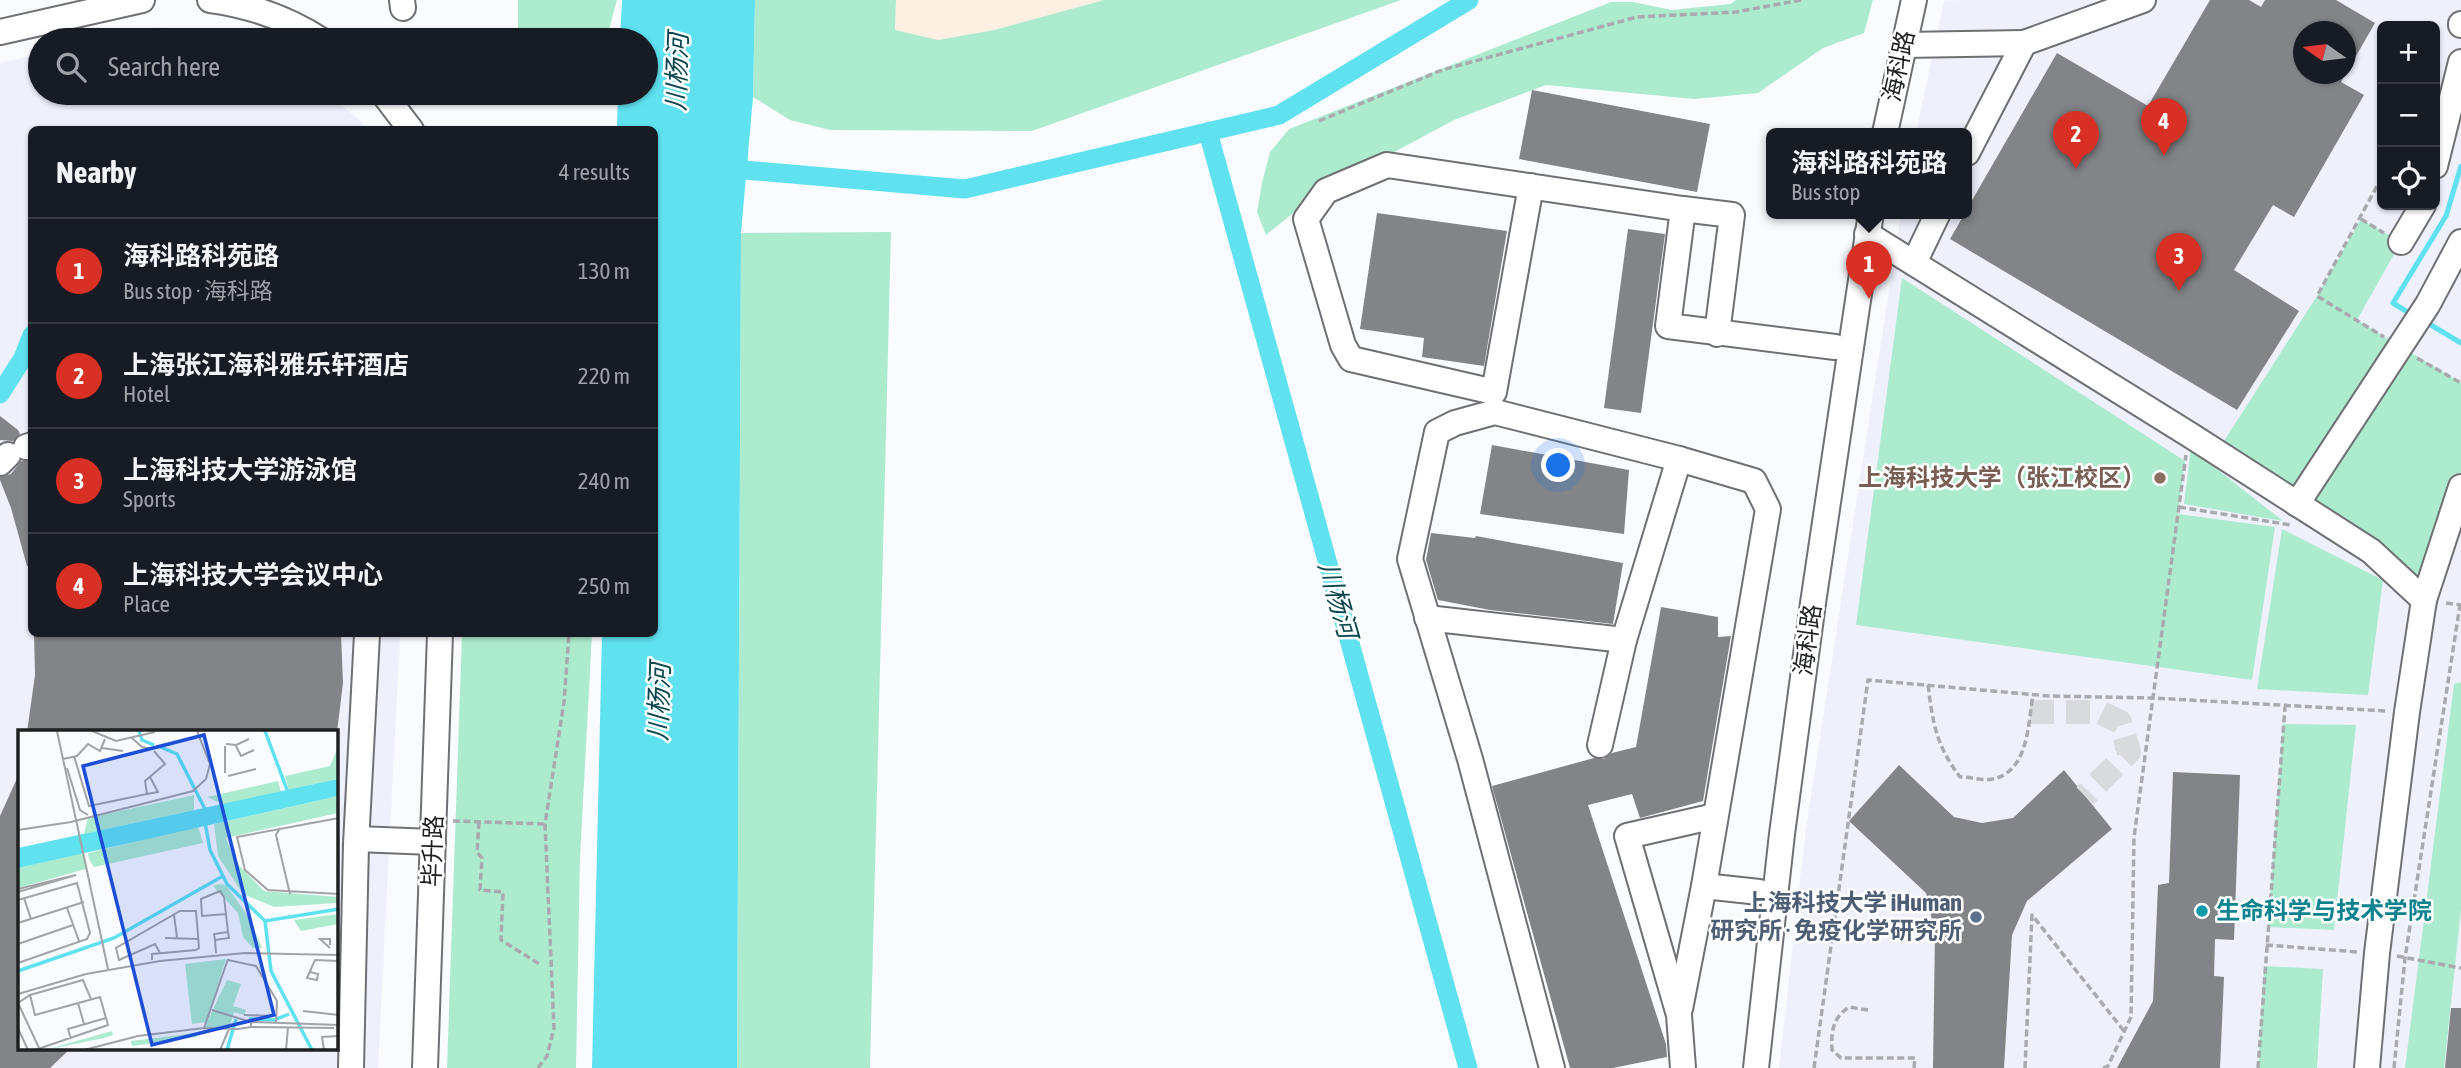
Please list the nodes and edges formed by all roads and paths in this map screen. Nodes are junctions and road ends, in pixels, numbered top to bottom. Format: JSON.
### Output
{"nodes":[{"id":1,"x":210,"y":0,"type":"edge"},
{"id":2,"x":1801,"y":0,"type":"edge"},
{"id":3,"x":1897,"y":0,"type":"edge"},
{"id":4,"x":1914,"y":0,"type":"edge"},
{"id":5,"x":2143,"y":0,"type":"edge"},
{"id":6,"x":130,"y":1,"type":"edge"},
{"id":7,"x":298,"y":28,"type":"edge"},
{"id":8,"x":0,"y":32,"type":"edge"},
{"id":9,"x":2024,"y":43,"type":"junction"},
{"id":10,"x":1904,"y":46,"type":"junction"},
{"id":11,"x":2461,"y":62,"type":"edge"},
{"id":12,"x":392,"y":105,"type":"edge"},
{"id":13,"x":1319,"y":121,"type":"dead end"},
{"id":14,"x":409,"y":126,"type":"edge"},
{"id":15,"x":1870,"y":128,"type":"edge"},
{"id":16,"x":1886,"y":128,"type":"edge"},
{"id":17,"x":1972,"y":143,"type":"edge"},
{"id":18,"x":2440,"y":147,"type":"edge"},
{"id":19,"x":2377,"y":186,"type":"edge"},
{"id":20,"x":1531,"y":187,"type":"junction"},
{"id":21,"x":1683,"y":209,"type":"junction"},
{"id":22,"x":2420,"y":210,"type":"edge"},
{"id":23,"x":1935,"y":219,"type":"edge"},
{"id":24,"x":1864,"y":220,"type":"edge"},
{"id":25,"x":2401,"y":242,"type":"dead end"},
{"id":26,"x":2461,"y":242,"type":"edge"},
{"id":27,"x":1914,"y":263,"type":"junction"},
{"id":28,"x":2317,"y":296,"type":"dead end"},
{"id":29,"x":1717,"y":334,"type":"junction"},
{"id":30,"x":1835,"y":347,"type":"junction"},
{"id":31,"x":2190,"y":435,"type":"junction"},
{"id":32,"x":1679,"y":459,"type":"junction"},
{"id":33,"x":2461,"y":487,"type":"edge"},
{"id":34,"x":2297,"y":504,"type":"junction"},
{"id":35,"x":2179,"y":507,"type":"junction"},
{"id":36,"x":2324,"y":521,"type":"junction"},
{"id":37,"x":2424,"y":600,"type":"junction"},
{"id":38,"x":2460,"y":604,"type":"edge"},
{"id":39,"x":1427,"y":618,"type":"junction"},
{"id":40,"x":367,"y":637,"type":"edge"},
{"id":41,"x":440,"y":637,"type":"edge"},
{"id":42,"x":569,"y":637,"type":"edge"},
{"id":43,"x":1624,"y":640,"type":"junction"},
{"id":44,"x":1928,"y":685,"type":"junction"},
{"id":45,"x":2033,"y":694,"type":"junction"},
{"id":46,"x":2152,"y":698,"type":"junction"},
{"id":47,"x":2285,"y":707,"type":"junction"},
{"id":48,"x":2407,"y":712,"type":"junction"},
{"id":49,"x":1600,"y":745,"type":"dead end"},
{"id":50,"x":1715,"y":816,"type":"junction"},
{"id":51,"x":479,"y":822,"type":"junction"},
{"id":52,"x":545,"y":824,"type":"junction"},
{"id":53,"x":433,"y":831,"type":"junction"},
{"id":54,"x":356,"y":839,"type":"junction"},
{"id":55,"x":1704,"y":886,"type":"junction"},
{"id":56,"x":1759,"y":892,"type":"junction"},
{"id":57,"x":2266,"y":945,"type":"junction"},
{"id":58,"x":2377,"y":953,"type":"junction"},
{"id":59,"x":2405,"y":958,"type":"junction"},
{"id":60,"x":541,"y":965,"type":"dead end"},
{"id":61,"x":2461,"y":968,"type":"edge"},
{"id":62,"x":1868,"y":1010,"type":"dead end"},
{"id":63,"x":1679,"y":1015,"type":"junction"},
{"id":64,"x":2124,"y":1031,"type":"junction"},
{"id":65,"x":351,"y":1068,"type":"edge"},
{"id":66,"x":425,"y":1068,"type":"edge"},
{"id":67,"x":538,"y":1068,"type":"edge"},
{"id":68,"x":1552,"y":1068,"type":"edge"},
{"id":69,"x":1684,"y":1068,"type":"edge"},
{"id":70,"x":1740,"y":1068,"type":"edge"},
{"id":71,"x":1756,"y":1068,"type":"edge"},
{"id":72,"x":1814,"y":1068,"type":"edge"},
{"id":73,"x":1914,"y":1068,"type":"edge"},
{"id":74,"x":2025,"y":1068,"type":"edge"},
{"id":75,"x":2103,"y":1068,"type":"edge"},
{"id":76,"x":2259,"y":1068,"type":"edge"},
{"id":77,"x":2367,"y":1068,"type":"edge"},
{"id":78,"x":2394,"y":1068,"type":"edge"}],
"edges":[{"from":1,"to":7,"type":"street"},
{"from":2,"to":13,"type":"path"},
{"from":3,"to":15,"type":"street","name":"海科路"},
{"from":4,"to":10,"type":"street","name":"海科路"},
{"from":5,"to":9,"type":"street"},
{"from":6,"to":8,"type":"street"},
{"from":9,"to":10,"type":"street"},
{"from":9,"to":17,"type":"street"},
{"from":10,"to":16,"type":"street","name":"海科路"},
{"from":11,"to":18,"type":"street"},
{"from":12,"to":14,"type":"street"},
{"from":19,"to":28,"type":"path"},
{"from":20,"to":20,"type":"street"},
{"from":20,"to":21,"type":"street"},
{"from":21,"to":29,"type":"street"},
{"from":21,"to":29,"type":"street"},
{"from":22,"to":25,"type":"street"},
{"from":23,"to":27,"type":"street"},
{"from":24,"to":27,"type":"street"},
{"from":24,"to":30,"type":"street","name":"海科路"},
{"from":24,"to":71,"type":"street","name":"海科路"},
{"from":26,"to":34,"type":"street"},
{"from":27,"to":31,"type":"street"},
{"from":29,"to":30,"type":"street"},
{"from":30,"to":56,"type":"street","name":"海科路"},
{"from":31,"to":34,"type":"street"},
{"from":31,"to":35,"type":"path"},
{"from":32,"to":39,"type":"street"},
{"from":32,"to":43,"type":"street"},
{"from":32,"to":50,"type":"street"},
{"from":33,"to":37,"type":"street"},
{"from":34,"to":36,"type":"street"},
{"from":35,"to":36,"type":"path"},
{"from":35,"to":46,"type":"path"},
{"from":36,"to":37,"type":"street"},
{"from":37,"to":48,"type":"street"},
{"from":38,"to":59,"type":"path"},
{"from":39,"to":43,"type":"street"},
{"from":39,"to":68,"type":"street"},
{"from":40,"to":54,"type":"street"},
{"from":41,"to":53,"type":"street","name":"毕升路"},
{"from":42,"to":52,"type":"path"},
{"from":43,"to":49,"type":"street"},
{"from":44,"to":45,"type":"path"},
{"from":44,"to":45,"type":"path"},
{"from":44,"to":72,"type":"path"},
{"from":45,"to":46,"type":"path"},
{"from":46,"to":47,"type":"path"},
{"from":46,"to":64,"type":"path"},
{"from":47,"to":48,"type":"path"},
{"from":47,"to":57,"type":"path"},
{"from":48,"to":58,"type":"street"},
{"from":50,"to":55,"type":"street"},
{"from":50,"to":63,"type":"street"},
{"from":51,"to":52,"type":"path"},
{"from":51,"to":53,"type":"path"},
{"from":51,"to":60,"type":"path"},
{"from":52,"to":67,"type":"path"},
{"from":53,"to":54,"type":"street"},
{"from":53,"to":66,"type":"street","name":"毕升路"},
{"from":54,"to":65,"type":"street"},
{"from":55,"to":56,"type":"street"},
{"from":55,"to":63,"type":"street"},
{"from":56,"to":70,"type":"street","name":"海科路"},
{"from":57,"to":58,"type":"path"},
{"from":57,"to":76,"type":"path"},
{"from":58,"to":59,"type":"path"},
{"from":58,"to":77,"type":"street"},
{"from":59,"to":61,"type":"path"},
{"from":59,"to":78,"type":"path"},
{"from":62,"to":73,"type":"path"},
{"from":63,"to":69,"type":"street"},
{"from":64,"to":74,"type":"path"},
{"from":64,"to":75,"type":"path"}]}
